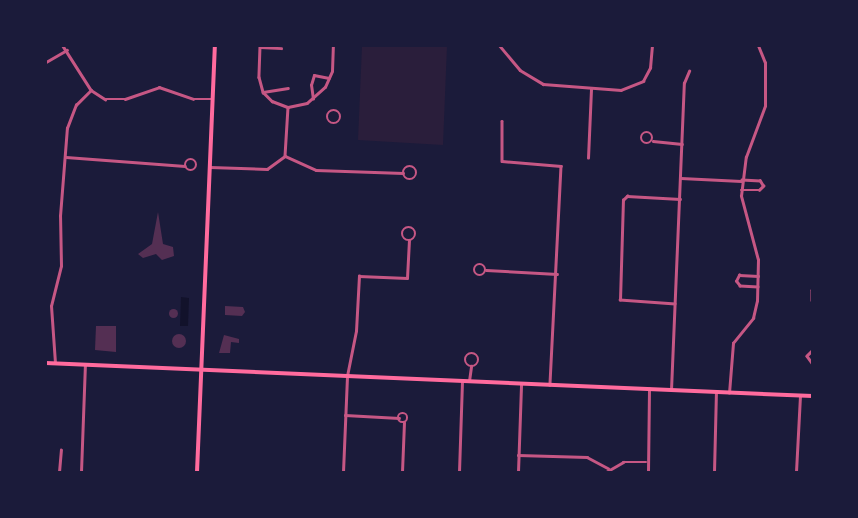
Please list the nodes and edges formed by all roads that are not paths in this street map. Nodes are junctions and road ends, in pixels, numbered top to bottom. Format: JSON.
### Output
{"nodes":[{"id":1,"x":63,"y":46,"type":"edge"},
{"id":2,"x":215,"y":46,"type":"edge"},
{"id":3,"x":333,"y":46,"type":"edge"},
{"id":4,"x":500,"y":46,"type":"edge"},
{"id":5,"x":652,"y":46,"type":"edge"},
{"id":6,"x":758,"y":46,"type":"edge"},
{"id":7,"x":260,"y":47,"type":"edge"},
{"id":8,"x":281,"y":48,"type":"dead end"},
{"id":9,"x":67,"y":50,"type":"junction"},
{"id":10,"x":46,"y":62,"type":"edge"},
{"id":11,"x":689,"y":71,"type":"dead end"},
{"id":12,"x":329,"y":78,"type":"junction"},
{"id":13,"x":288,"y":88,"type":"dead end"},
{"id":14,"x":591,"y":89,"type":"junction"},
{"id":15,"x":91,"y":90,"type":"junction"},
{"id":16,"x":263,"y":92,"type":"junction"},
{"id":17,"x":213,"y":99,"type":"junction"},
{"id":18,"x":313,"y":99,"type":"junction"},
{"id":19,"x":288,"y":107,"type":"junction"},
{"id":20,"x":339,"y":112,"type":"joint"},
{"id":21,"x":502,"y":121,"type":"dead end"},
{"id":22,"x":653,"y":141,"type":"junction"},
{"id":23,"x":682,"y":144,"type":"junction"},
{"id":24,"x":285,"y":156,"type":"junction"},
{"id":25,"x":66,"y":158,"type":"junction"},
{"id":26,"x":588,"y":158,"type":"dead end"},
{"id":27,"x":185,"y":166,"type":"junction"},
{"id":28,"x":210,"y":166,"type":"junction"},
{"id":29,"x":403,"y":173,"type":"junction"},
{"id":30,"x":681,"y":178,"type":"junction"},
{"id":31,"x":741,"y":180,"type":"junction"},
{"id":32,"x":741,"y":190,"type":"junction"},
{"id":33,"x":680,"y":199,"type":"junction"},
{"id":34,"x":409,"y":241,"type":"junction"},
{"id":35,"x":486,"y":270,"type":"junction"},
{"id":36,"x":557,"y":274,"type":"junction"},
{"id":37,"x":758,"y":276,"type":"junction"},
{"id":38,"x":758,"y":287,"type":"junction"},
{"id":39,"x":812,"y":290,"type":"edge"},
{"id":40,"x":812,"y":300,"type":"edge"},
{"id":41,"x":675,"y":304,"type":"junction"},
{"id":42,"x":812,"y":350,"type":"edge"},
{"id":43,"x":46,"y":363,"type":"edge"},
{"id":44,"x":55,"y":363,"type":"junction"},
{"id":45,"x":812,"y":363,"type":"edge"},
{"id":46,"x":86,"y":365,"type":"junction"},
{"id":47,"x":471,"y":366,"type":"junction"},
{"id":48,"x":201,"y":370,"type":"junction"},
{"id":49,"x":347,"y":376,"type":"junction"},
{"id":50,"x":462,"y":381,"type":"junction"},
{"id":51,"x":470,"y":382,"type":"junction"},
{"id":52,"x":521,"y":384,"type":"junction"},
{"id":53,"x":550,"y":385,"type":"junction"},
{"id":54,"x":649,"y":389,"type":"junction"},
{"id":55,"x":671,"y":390,"type":"junction"},
{"id":56,"x":716,"y":392,"type":"junction"},
{"id":57,"x":729,"y":393,"type":"junction"},
{"id":58,"x":800,"y":396,"type":"junction"},
{"id":59,"x":812,"y":396,"type":"edge"},
{"id":60,"x":345,"y":415,"type":"junction"},
{"id":61,"x":399,"y":418,"type":"junction"},
{"id":62,"x":404,"y":423,"type":"junction"},
{"id":63,"x":61,"y":450,"type":"dead end"},
{"id":64,"x":518,"y":455,"type":"junction"},
{"id":65,"x":646,"y":462,"type":"junction"},
{"id":66,"x":608,"y":468,"type":"junction"},
{"id":67,"x":59,"y":472,"type":"edge"},
{"id":68,"x":81,"y":472,"type":"edge"},
{"id":69,"x":197,"y":472,"type":"edge"},
{"id":70,"x":343,"y":472,"type":"edge"},
{"id":71,"x":402,"y":472,"type":"edge"},
{"id":72,"x":459,"y":472,"type":"edge"},
{"id":73,"x":518,"y":472,"type":"edge"},
{"id":74,"x":606,"y":472,"type":"edge"},
{"id":75,"x":648,"y":472,"type":"edge"},
{"id":76,"x":714,"y":472,"type":"edge"},
{"id":77,"x":796,"y":472,"type":"edge"}],
"edges":[{"from":1,"to":9,"type":"street"},
{"from":2,"to":17,"type":"main road"},
{"from":3,"to":12,"type":"street"},
{"from":4,"to":14,"type":"street"},
{"from":5,"to":14,"type":"street"},
{"from":6,"to":31,"type":"street"},
{"from":7,"to":8,"type":"street"},
{"from":7,"to":16,"type":"street"},
{"from":9,"to":10,"type":"street"},
{"from":9,"to":15,"type":"street"},
{"from":11,"to":23,"type":"street"},
{"from":12,"to":18,"type":"street"},
{"from":12,"to":18,"type":"street"},
{"from":13,"to":16,"type":"street"},
{"from":14,"to":26,"type":"street"},
{"from":15,"to":17,"type":"street"},
{"from":15,"to":25,"type":"street"},
{"from":16,"to":19,"type":"street"},
{"from":17,"to":28,"type":"main road"},
{"from":18,"to":19,"type":"street"},
{"from":19,"to":24,"type":"street"},
{"from":20,"to":20,"type":"street"},
{"from":21,"to":36,"type":"street"},
{"from":22,"to":22,"type":"street"},
{"from":22,"to":23,"type":"street"},
{"from":23,"to":30,"type":"street"},
{"from":24,"to":28,"type":"street"},
{"from":24,"to":29,"type":"street"},
{"from":25,"to":27,"type":"street"},
{"from":25,"to":44,"type":"street"},
{"from":27,"to":27,"type":"street"},
{"from":28,"to":48,"type":"main road"},
{"from":29,"to":29,"type":"street"},
{"from":30,"to":31,"type":"street"},
{"from":30,"to":33,"type":"street"},
{"from":31,"to":32,"type":"street"},
{"from":31,"to":32,"type":"street"},
{"from":32,"to":37,"type":"street"},
{"from":33,"to":41,"type":"street"},
{"from":33,"to":41,"type":"street"},
{"from":34,"to":34,"type":"street"},
{"from":34,"to":49,"type":"street"},
{"from":35,"to":35,"type":"street"},
{"from":35,"to":36,"type":"street"},
{"from":36,"to":53,"type":"street"},
{"from":37,"to":38,"type":"street"},
{"from":37,"to":38,"type":"street"},
{"from":38,"to":57,"type":"street"},
{"from":39,"to":40,"type":"street"},
{"from":41,"to":55,"type":"street"},
{"from":42,"to":45,"type":"street"},
{"from":43,"to":44,"type":"main road"},
{"from":44,"to":46,"type":"main road"},
{"from":46,"to":48,"type":"main road"},
{"from":46,"to":68,"type":"street"},
{"from":47,"to":47,"type":"street"},
{"from":47,"to":51,"type":"street"},
{"from":48,"to":49,"type":"main road"},
{"from":48,"to":69,"type":"main road"},
{"from":49,"to":50,"type":"main road"},
{"from":49,"to":60,"type":"street"},
{"from":50,"to":51,"type":"main road"},
{"from":50,"to":72,"type":"street"},
{"from":51,"to":52,"type":"main road"},
{"from":52,"to":53,"type":"main road"},
{"from":52,"to":64,"type":"street"},
{"from":53,"to":54,"type":"main road"},
{"from":54,"to":55,"type":"main road"},
{"from":54,"to":65,"type":"street"},
{"from":55,"to":56,"type":"main road"},
{"from":56,"to":57,"type":"main road"},
{"from":56,"to":76,"type":"street"},
{"from":57,"to":58,"type":"main road"},
{"from":58,"to":59,"type":"main road"},
{"from":58,"to":77,"type":"street"},
{"from":60,"to":61,"type":"street"},
{"from":60,"to":70,"type":"street"},
{"from":61,"to":62,"type":"street"},
{"from":61,"to":62,"type":"street"},
{"from":62,"to":71,"type":"street"},
{"from":63,"to":67,"type":"street"},
{"from":64,"to":66,"type":"street"},
{"from":64,"to":73,"type":"street"},
{"from":65,"to":66,"type":"street"},
{"from":65,"to":75,"type":"street"},
{"from":66,"to":74,"type":"street"}]}
